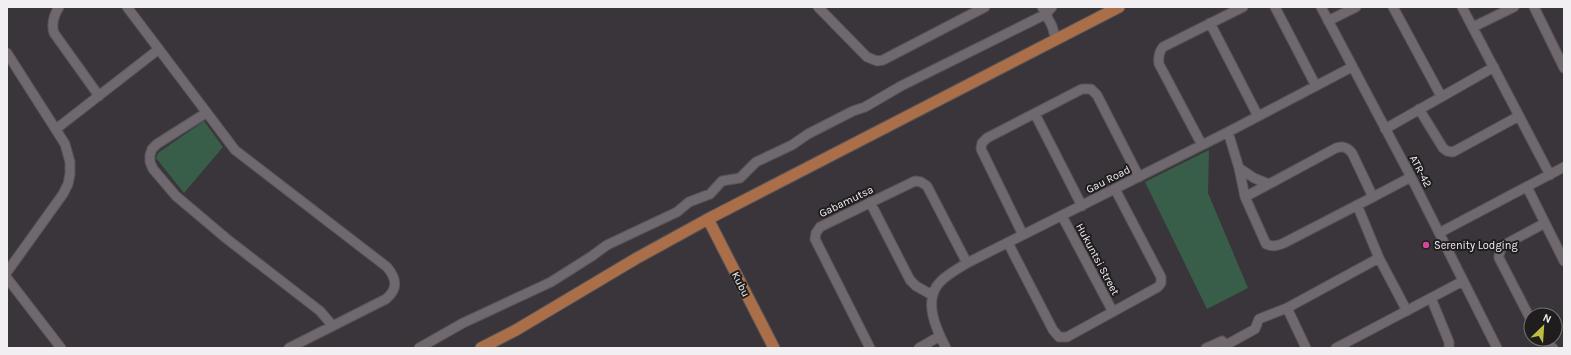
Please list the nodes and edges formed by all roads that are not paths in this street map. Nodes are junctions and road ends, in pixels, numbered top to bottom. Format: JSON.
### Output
{"nodes":[{"id":1,"x":59,"y":7,"type":"edge"},
{"id":2,"x":127,"y":7,"type":"edge"},
{"id":3,"x":818,"y":7,"type":"edge"},
{"id":4,"x":985,"y":7,"type":"edge"},
{"id":5,"x":1119,"y":7,"type":"edge"},
{"id":6,"x":1243,"y":7,"type":"edge"},
{"id":7,"x":1275,"y":7,"type":"edge"},
{"id":8,"x":1321,"y":7,"type":"edge"},
{"id":9,"x":1356,"y":7,"type":"edge"},
{"id":10,"x":1393,"y":7,"type":"edge"},
{"id":11,"x":1462,"y":7,"type":"edge"},
{"id":12,"x":1514,"y":7,"type":"edge"},
{"id":13,"x":1534,"y":7,"type":"edge"},
{"id":14,"x":1046,"y":9,"type":"edge"},
{"id":15,"x":1328,"y":21,"type":"junction"},
{"id":16,"x":1210,"y":23,"type":"junction"},
{"id":17,"x":1472,"y":27,"type":"junction"},
{"id":18,"x":1056,"y":40,"type":"junction"},
{"id":19,"x":159,"y":49,"type":"junction"},
{"id":20,"x":7,"y":54,"type":"edge"},
{"id":21,"x":1352,"y":67,"type":"junction"},
{"id":22,"x":1494,"y":67,"type":"junction"},
{"id":23,"x":1564,"y":68,"type":"edge"},
{"id":24,"x":1316,"y":86,"type":"junction"},
{"id":25,"x":99,"y":96,"type":"junction"},
{"id":26,"x":1441,"y":96,"type":"junction"},
{"id":27,"x":1419,"y":109,"type":"junction"},
{"id":28,"x":206,"y":113,"type":"junction"},
{"id":29,"x":1035,"y":114,"type":"junction"},
{"id":30,"x":1258,"y":116,"type":"junction"},
{"id":31,"x":1519,"y":116,"type":"junction"},
{"id":32,"x":56,"y":129,"type":"junction"},
{"id":33,"x":1385,"y":129,"type":"junction"},
{"id":34,"x":1228,"y":132,"type":"junction"},
{"id":35,"x":1202,"y":145,"type":"junction"},
{"id":36,"x":1564,"y":167,"type":"edge"},
{"id":37,"x":1239,"y":168,"type":"junction"},
{"id":38,"x":1550,"y":175,"type":"junction"},
{"id":39,"x":1139,"y":177,"type":"junction"},
{"id":40,"x":1411,"y":177,"type":"junction"},
{"id":41,"x":1270,"y":184,"type":"junction"},
{"id":42,"x":1527,"y":187,"type":"junction"},
{"id":43,"x":1115,"y":189,"type":"junction"},
{"id":44,"x":1246,"y":197,"type":"junction"},
{"id":45,"x":1373,"y":197,"type":"junction"},
{"id":46,"x":870,"y":202,"type":"junction"},
{"id":47,"x":1357,"y":205,"type":"junction"},
{"id":48,"x":1082,"y":206,"type":"junction"},
{"id":49,"x":1062,"y":216,"type":"junction"},
{"id":50,"x":708,"y":219,"type":"junction"},
{"id":51,"x":1545,"y":223,"type":"junction"},
{"id":52,"x":690,"y":229,"type":"junction"},
{"id":53,"x":1439,"y":233,"type":"junction"},
{"id":54,"x":1023,"y":236,"type":"junction"},
{"id":55,"x":718,"y":238,"type":"junction"},
{"id":56,"x":1564,"y":240,"type":"edge"},
{"id":57,"x":1008,"y":243,"type":"junction"},
{"id":58,"x":1555,"y":245,"type":"junction"},
{"id":59,"x":1379,"y":258,"type":"junction"},
{"id":60,"x":1564,"y":261,"type":"edge"},
{"id":61,"x":968,"y":263,"type":"junction"},
{"id":62,"x":7,"y":272,"type":"edge"},
{"id":63,"x":7,"y":278,"type":"edge"},
{"id":64,"x":1463,"y":282,"type":"junction"},
{"id":65,"x":932,"y":295,"type":"junction"},
{"id":66,"x":1431,"y":298,"type":"junction"},
{"id":67,"x":1524,"y":307,"type":"edge"},
{"id":68,"x":1286,"y":308,"type":"junction"},
{"id":69,"x":1407,"y":311,"type":"junction"},
{"id":70,"x":1113,"y":312,"type":"junction"},
{"id":71,"x":332,"y":325,"type":"junction"},
{"id":72,"x":940,"y":336,"type":"junction"},
{"id":73,"x":1227,"y":347,"type":"edge"},
{"id":74,"x":61,"y":348,"type":"edge"},
{"id":75,"x":289,"y":348,"type":"edge"},
{"id":76,"x":419,"y":348,"type":"edge"},
{"id":77,"x":481,"y":348,"type":"edge"},
{"id":78,"x":774,"y":348,"type":"edge"},
{"id":79,"x":870,"y":348,"type":"edge"},
{"id":80,"x":919,"y":348,"type":"edge"},
{"id":81,"x":946,"y":348,"type":"edge"},
{"id":82,"x":1206,"y":348,"type":"edge"},
{"id":83,"x":1306,"y":348,"type":"edge"},
{"id":84,"x":1336,"y":348,"type":"edge"},
{"id":85,"x":1449,"y":348,"type":"edge"},
{"id":86,"x":1498,"y":348,"type":"edge"}],
"edges":[{"from":1,"to":25,"type":"street"},
{"from":2,"to":19,"type":"street"},
{"from":3,"to":4,"type":"street"},
{"from":5,"to":18,"type":"main road"},
{"from":6,"to":16,"type":"street"},
{"from":7,"to":24,"type":"street"},
{"from":8,"to":15,"type":"street","name":"ATR-42"},
{"from":9,"to":15,"type":"street"},
{"from":10,"to":26,"type":"street"},
{"from":11,"to":17,"type":"street"},
{"from":12,"to":17,"type":"street"},
{"from":13,"to":23,"type":"street"},
{"from":14,"to":18,"type":"street"},
{"from":14,"to":76,"type":"street"},
{"from":15,"to":21,"type":"street","name":"ATR-42"},
{"from":16,"to":30,"type":"street"},
{"from":16,"to":35,"type":"street"},
{"from":17,"to":22,"type":"street"},
{"from":18,"to":50,"type":"main road"},
{"from":19,"to":25,"type":"street"},
{"from":19,"to":28,"type":"street"},
{"from":20,"to":32,"type":"street"},
{"from":21,"to":24,"type":"street","name":"Gau Road"},
{"from":21,"to":33,"type":"street","name":"ATR-42"},
{"from":22,"to":26,"type":"street"},
{"from":22,"to":31,"type":"street"},
{"from":24,"to":30,"type":"street","name":"Gau Road"},
{"from":25,"to":32,"type":"street"},
{"from":26,"to":27,"type":"street"},
{"from":27,"to":31,"type":"street"},
{"from":27,"to":33,"type":"street"},
{"from":28,"to":71,"type":"street"},
{"from":28,"to":71,"type":"street"},
{"from":29,"to":39,"type":"street"},
{"from":29,"to":48,"type":"street"},
{"from":29,"to":54,"type":"street"},
{"from":30,"to":34,"type":"street","name":"Gau Road"},
{"from":31,"to":38,"type":"street"},
{"from":32,"to":62,"type":"street"},
{"from":33,"to":40,"type":"street","name":"ATR-42"},
{"from":34,"to":35,"type":"street","name":"Gau Road"},
{"from":34,"to":37,"type":"street"},
{"from":35,"to":39,"type":"street","name":"Gau Road"},
{"from":36,"to":38,"type":"street"},
{"from":37,"to":41,"type":"street"},
{"from":37,"to":44,"type":"street"},
{"from":38,"to":42,"type":"street"},
{"from":39,"to":43,"type":"street","name":"Gau Road"},
{"from":40,"to":45,"type":"street"},
{"from":40,"to":53,"type":"street","name":"ATR-42"},
{"from":41,"to":44,"type":"street"},
{"from":41,"to":45,"type":"street"},
{"from":42,"to":51,"type":"street"},
{"from":42,"to":53,"type":"street"},
{"from":43,"to":48,"type":"street","name":"Gau Road"},
{"from":43,"to":70,"type":"street"},
{"from":44,"to":47,"type":"street"},
{"from":45,"to":47,"type":"street"},
{"from":46,"to":61,"type":"street","name":"Gabamutsa"},
{"from":46,"to":65,"type":"street"},
{"from":46,"to":79,"type":"street","name":"Gabamutsa"},
{"from":47,"to":59,"type":"street"},
{"from":48,"to":49,"type":"street","name":"Gau Road"},
{"from":49,"to":54,"type":"street","name":"Gau Road"},
{"from":49,"to":70,"type":"street","name":"Hukuntsi Street"},
{"from":50,"to":52,"type":"main road"},
{"from":50,"to":55,"type":"main road","name":"Kubu"},
{"from":51,"to":58,"type":"street"},
{"from":51,"to":67,"type":"street"},
{"from":52,"to":55,"type":"main road"},
{"from":52,"to":77,"type":"main road"},
{"from":53,"to":64,"type":"street","name":"ATR-42"},
{"from":54,"to":57,"type":"street","name":"Gau Road"},
{"from":55,"to":78,"type":"main road","name":"Kubu"},
{"from":56,"to":58,"type":"street"},
{"from":57,"to":61,"type":"street","name":"Gau Road"},
{"from":57,"to":70,"type":"street"},
{"from":58,"to":60,"type":"street"},
{"from":59,"to":68,"type":"street"},
{"from":59,"to":69,"type":"street"},
{"from":61,"to":65,"type":"street","name":"Gau Road"},
{"from":63,"to":74,"type":"street"},
{"from":64,"to":66,"type":"street"},
{"from":64,"to":86,"type":"street","name":"ATR-42"},
{"from":65,"to":72,"type":"street"},
{"from":66,"to":69,"type":"street"},
{"from":66,"to":85,"type":"street"},
{"from":68,"to":73,"type":"street"},
{"from":68,"to":83,"type":"street"},
{"from":69,"to":84,"type":"street"},
{"from":71,"to":75,"type":"street"},
{"from":72,"to":80,"type":"street"},
{"from":72,"to":81,"type":"street"},
{"from":73,"to":82,"type":"street"}]}
